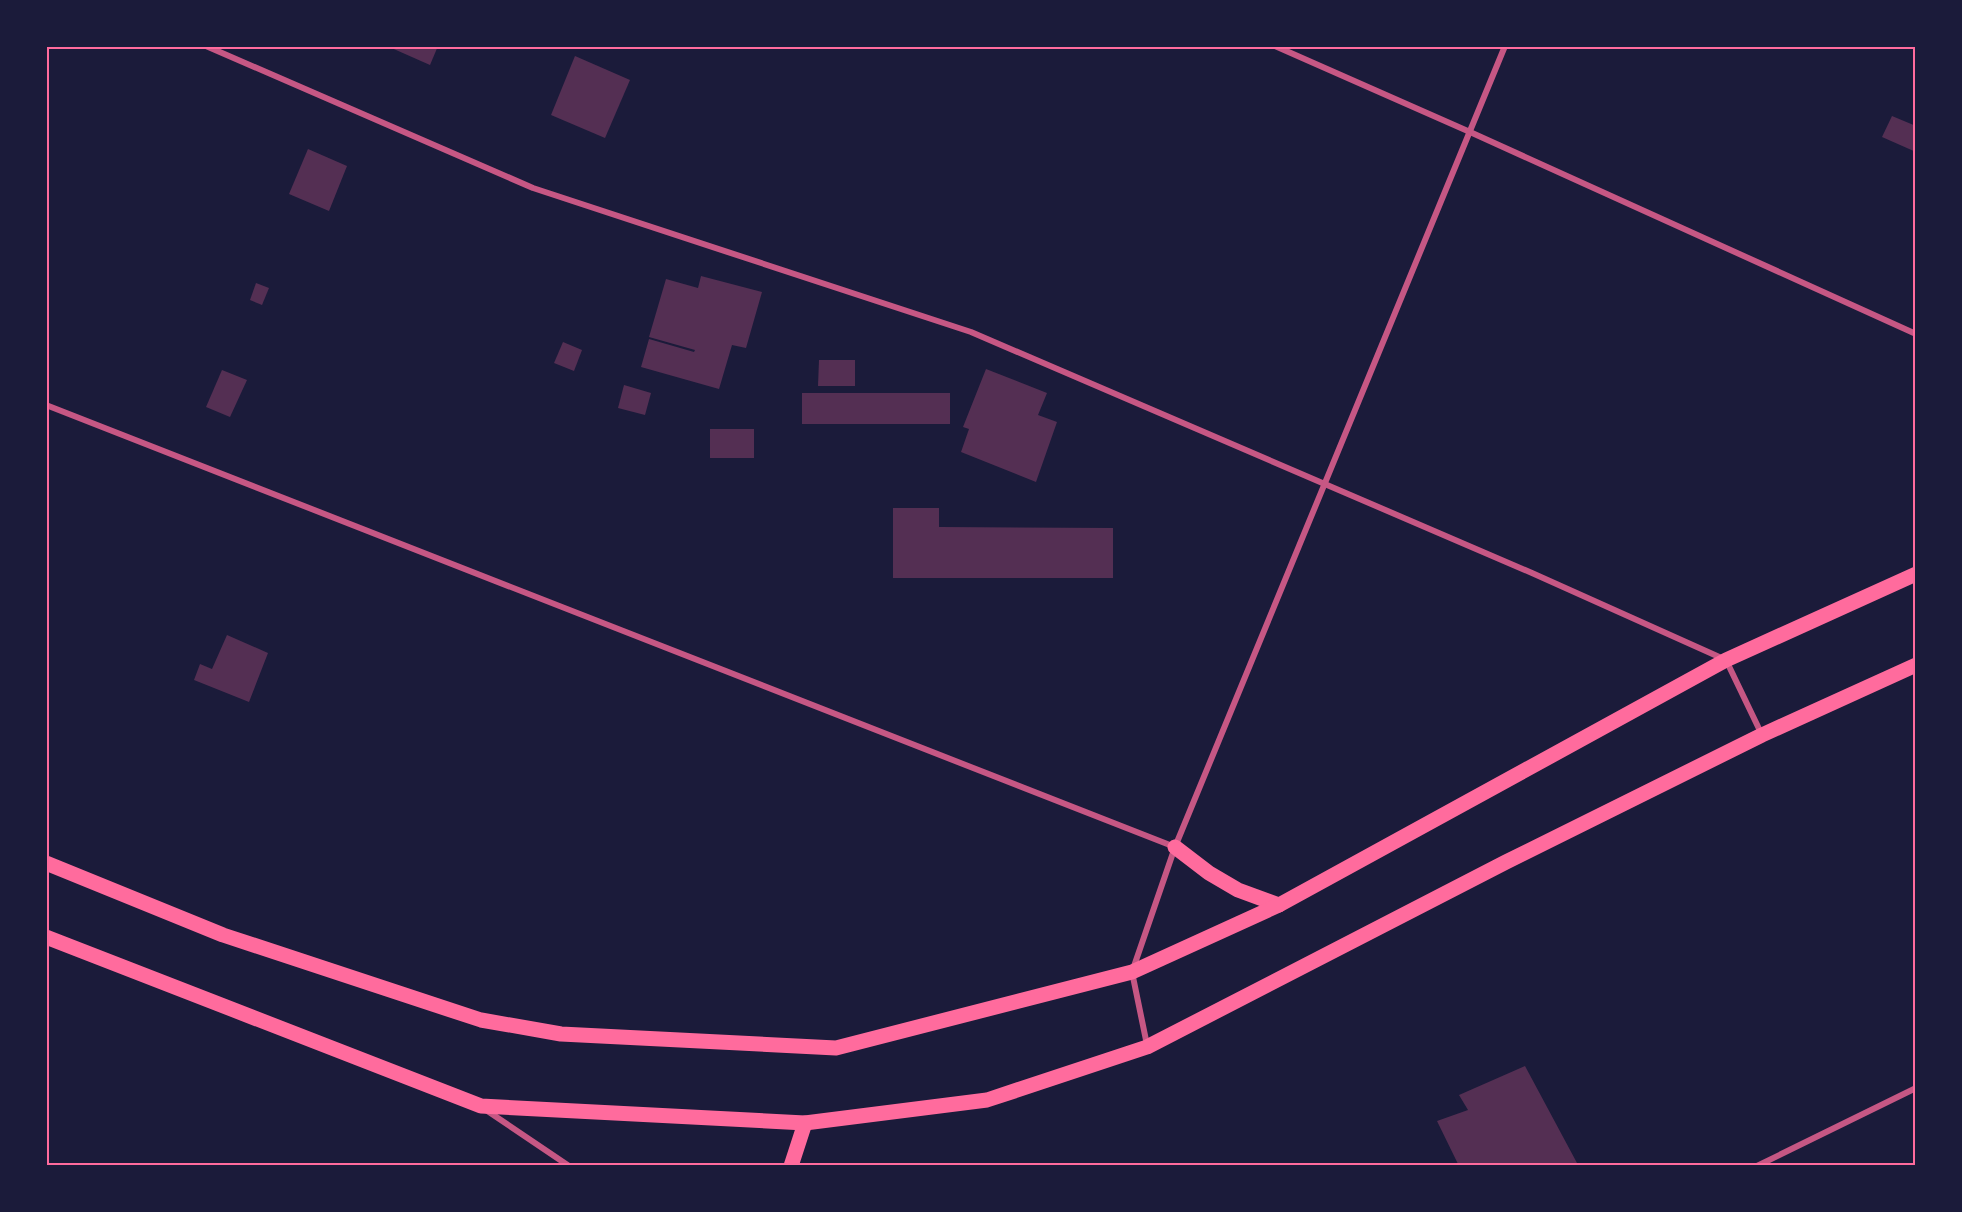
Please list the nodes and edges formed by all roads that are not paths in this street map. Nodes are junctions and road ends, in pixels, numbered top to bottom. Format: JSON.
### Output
{"nodes":[{"id":1,"x":206,"y":46,"type":"edge"},
{"id":2,"x":1275,"y":46,"type":"edge"},
{"id":3,"x":1505,"y":46,"type":"edge"},
{"id":4,"x":1470,"y":132,"type":"junction"},
{"id":5,"x":1916,"y":334,"type":"edge"},
{"id":6,"x":46,"y":405,"type":"edge"},
{"id":7,"x":1324,"y":483,"type":"junction"},
{"id":8,"x":1916,"y":574,"type":"edge"},
{"id":9,"x":1726,"y":660,"type":"junction"},
{"id":10,"x":1916,"y":665,"type":"edge"},
{"id":11,"x":1762,"y":735,"type":"junction"},
{"id":12,"x":1175,"y":847,"type":"junction"},
{"id":13,"x":46,"y":863,"type":"edge"},
{"id":14,"x":1279,"y":905,"type":"junction"},
{"id":15,"x":46,"y":937,"type":"edge"},
{"id":16,"x":1132,"y":972,"type":"junction"},
{"id":17,"x":1147,"y":1047,"type":"junction"},
{"id":18,"x":1916,"y":1088,"type":"edge"},
{"id":19,"x":481,"y":1106,"type":"junction"},
{"id":20,"x":805,"y":1124,"type":"junction"},
{"id":21,"x":569,"y":1166,"type":"edge"},
{"id":22,"x":790,"y":1166,"type":"edge"},
{"id":23,"x":1757,"y":1166,"type":"edge"}],
"edges":[{"from":1,"to":7,"type":"street"},
{"from":2,"to":4,"type":"street"},
{"from":3,"to":4,"type":"street"},
{"from":4,"to":5,"type":"street"},
{"from":4,"to":7,"type":"street"},
{"from":6,"to":12,"type":"street"},
{"from":7,"to":9,"type":"street"},
{"from":7,"to":12,"type":"street"},
{"from":8,"to":9,"type":"main road"},
{"from":9,"to":11,"type":"street"},
{"from":9,"to":14,"type":"main road"},
{"from":10,"to":11,"type":"main road"},
{"from":11,"to":17,"type":"main road"},
{"from":12,"to":14,"type":"main road"},
{"from":12,"to":16,"type":"street"},
{"from":13,"to":16,"type":"main road"},
{"from":14,"to":16,"type":"main road"},
{"from":15,"to":19,"type":"main road"},
{"from":16,"to":17,"type":"street"},
{"from":17,"to":20,"type":"main road"},
{"from":18,"to":23,"type":"street"},
{"from":19,"to":20,"type":"main road"},
{"from":19,"to":21,"type":"street"},
{"from":20,"to":22,"type":"main road"}]}
